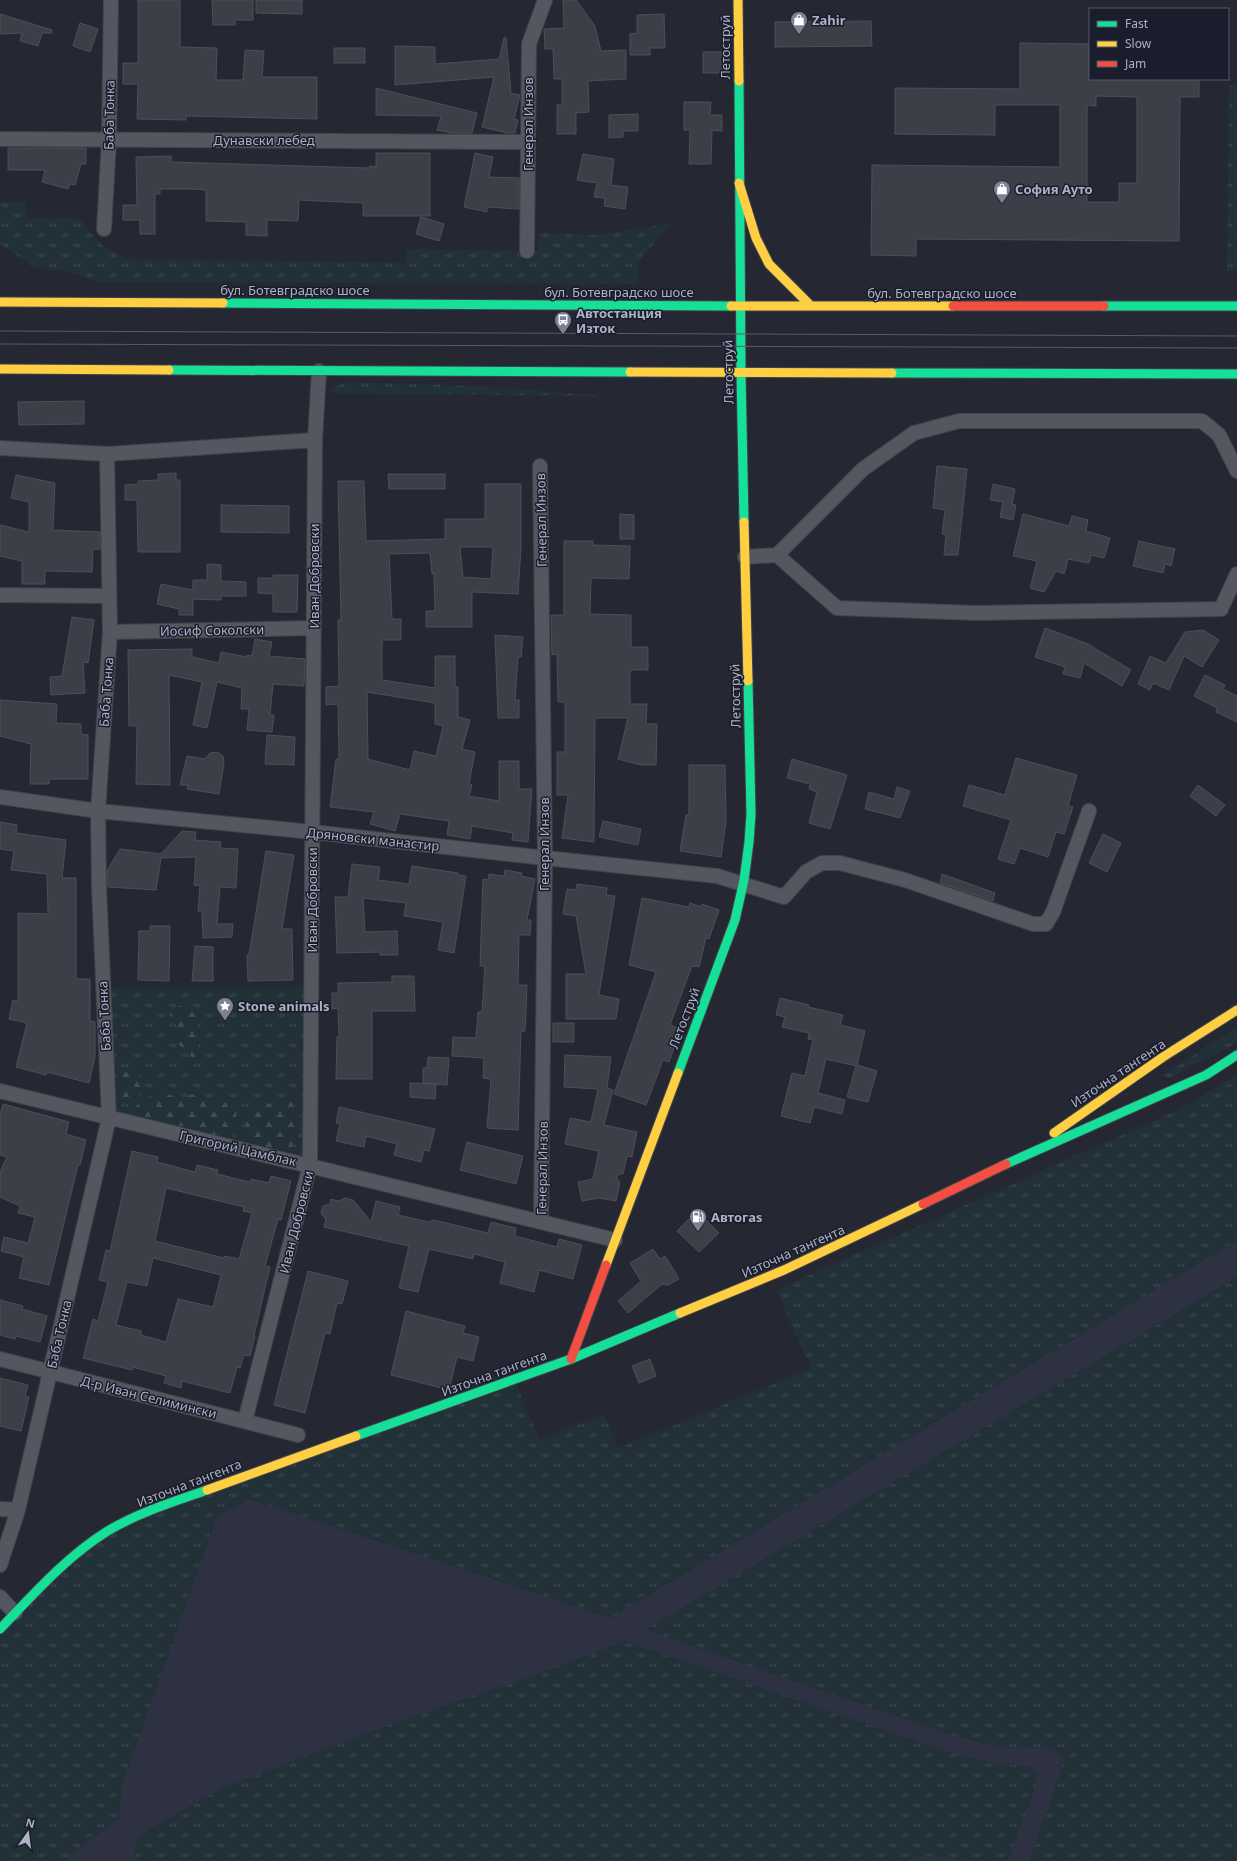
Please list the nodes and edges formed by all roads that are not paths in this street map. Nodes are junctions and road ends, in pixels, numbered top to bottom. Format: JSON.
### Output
{"nodes":[{"id":1,"x":112,"y":0,"type":"edge"},
{"id":2,"x":545,"y":0,"type":"edge"},
{"id":3,"x":738,"y":0,"type":"edge"},
{"id":4,"x":0,"y":139,"type":"edge"},
{"id":5,"x":109,"y":139,"type":"junction"},
{"id":6,"x":528,"y":142,"type":"junction"},
{"id":7,"x":739,"y":183,"type":"junction"},
{"id":8,"x":104,"y":230,"type":"dead end"},
{"id":9,"x":527,"y":251,"type":"dead end"},
{"id":10,"x":1230,"y":296,"type":"dead end"},
{"id":11,"x":0,"y":302,"type":"edge"},
{"id":12,"x":740,"y":306,"type":"junction"},
{"id":13,"x":811,"y":306,"type":"junction"},
{"id":14,"x":1194,"y":306,"type":"junction"},
{"id":15,"x":1237,"y":306,"type":"edge"},
{"id":16,"x":0,"y":369,"type":"edge"},
{"id":17,"x":319,"y":371,"type":"junction"},
{"id":18,"x":741,"y":373,"type":"junction"},
{"id":19,"x":1147,"y":373,"type":"junction"},
{"id":20,"x":1237,"y":374,"type":"edge"},
{"id":21,"x":1223,"y":384,"type":"dead end"},
{"id":22,"x":315,"y":440,"type":"junction"},
{"id":23,"x":0,"y":448,"type":"edge"},
{"id":24,"x":107,"y":454,"type":"junction"},
{"id":25,"x":540,"y":466,"type":"dead end"},
{"id":26,"x":1237,"y":471,"type":"edge"},
{"id":27,"x":777,"y":555,"type":"junction"},
{"id":28,"x":745,"y":557,"type":"junction"},
{"id":29,"x":1237,"y":574,"type":"edge"},
{"id":30,"x":0,"y":595,"type":"edge"},
{"id":31,"x":108,"y":596,"type":"junction"},
{"id":32,"x":314,"y":628,"type":"junction"},
{"id":33,"x":110,"y":632,"type":"junction"},
{"id":34,"x":0,"y":797,"type":"edge"},
{"id":35,"x":98,"y":811,"type":"junction"},
{"id":36,"x":1089,"y":811,"type":"dead end"},
{"id":37,"x":312,"y":832,"type":"junction"},
{"id":38,"x":545,"y":858,"type":"junction"},
{"id":39,"x":745,"y":883,"type":"junction"},
{"id":40,"x":1237,"y":1010,"type":"edge"},
{"id":41,"x":1237,"y":1055,"type":"edge"},
{"id":42,"x":0,"y":1091,"type":"edge"},
{"id":43,"x":109,"y":1118,"type":"junction"},
{"id":44,"x":1014,"y":1160,"type":"junction"},
{"id":45,"x":310,"y":1165,"type":"junction"},
{"id":46,"x":541,"y":1222,"type":"junction"},
{"id":47,"x":615,"y":1240,"type":"junction"},
{"id":48,"x":0,"y":1359,"type":"edge"},
{"id":49,"x":571,"y":1359,"type":"junction"},
{"id":50,"x":49,"y":1372,"type":"junction"},
{"id":51,"x":245,"y":1422,"type":"junction"},
{"id":52,"x":298,"y":1435,"type":"dead end"},
{"id":53,"x":0,"y":1509,"type":"edge"},
{"id":54,"x":18,"y":1510,"type":"junction"},
{"id":55,"x":0,"y":1565,"type":"edge"},
{"id":56,"x":0,"y":1597,"type":"edge"},
{"id":57,"x":15,"y":1613,"type":"junction"},
{"id":58,"x":0,"y":1629,"type":"edge"}],
"edges":[{"from":1,"to":5,"type":"street","name":"Баба Тонка"},
{"from":2,"to":6,"type":"street","name":"Генерал Инзов"},
{"from":3,"to":7,"type":"street","name":"Летоструй"},
{"from":4,"to":5,"type":"street","name":"Дунавски лебед"},
{"from":5,"to":6,"type":"street","name":"Дунавски лебед"},
{"from":5,"to":8,"type":"street","name":"Баба Тонка"},
{"from":6,"to":9,"type":"street","name":"Генерал Инзов"},
{"from":7,"to":12,"type":"street","name":"Летоструй"},
{"from":7,"to":13,"type":"street"},
{"from":10,"to":14,"type":"street"},
{"from":11,"to":12,"type":"street","name":"бул. Ботевградско шосе"},
{"from":12,"to":13,"type":"street","name":"бул. Ботевградско шосе"},
{"from":12,"to":18,"type":"street","name":"Летоструй"},
{"from":13,"to":14,"type":"street","name":"бул. Ботевградско шосе"},
{"from":14,"to":15,"type":"street","name":"бул. Ботевградско шосе"},
{"from":16,"to":17,"type":"street"},
{"from":17,"to":18,"type":"street"},
{"from":17,"to":22,"type":"street","name":"Иван Добровски"},
{"from":18,"to":19,"type":"street"},
{"from":18,"to":28,"type":"street","name":"Летоструй"},
{"from":19,"to":20,"type":"street"},
{"from":19,"to":21,"type":"street"},
{"from":22,"to":24,"type":"street"},
{"from":22,"to":32,"type":"street","name":"Иван Добровски"},
{"from":23,"to":24,"type":"street"},
{"from":24,"to":31,"type":"street","name":"Баба Тонка"},
{"from":25,"to":38,"type":"street","name":"Генерал Инзов"},
{"from":26,"to":27,"type":"street"},
{"from":27,"to":28,"type":"street"},
{"from":27,"to":29,"type":"street"},
{"from":28,"to":39,"type":"street","name":"Летоструй"},
{"from":30,"to":31,"type":"street"},
{"from":31,"to":33,"type":"street","name":"Баба Тонка"},
{"from":32,"to":33,"type":"street","name":"Иосиф Соколски"},
{"from":32,"to":37,"type":"street","name":"Иван Добровски"},
{"from":33,"to":35,"type":"street","name":"Баба Тонка"},
{"from":34,"to":35,"type":"street","name":"Дряновски манастир"},
{"from":35,"to":37,"type":"street","name":"Дряновски манастир"},
{"from":35,"to":43,"type":"street","name":"Баба Тонка"},
{"from":36,"to":39,"type":"street","name":"Дряновски манастир"},
{"from":37,"to":38,"type":"street","name":"Дряновски манастир"},
{"from":37,"to":45,"type":"street","name":"Иван Добровски"},
{"from":38,"to":39,"type":"street","name":"Дряновски манастир"},
{"from":38,"to":46,"type":"street","name":"Генерал Инзов"},
{"from":39,"to":47,"type":"street","name":"Летоструй"},
{"from":40,"to":44,"type":"street","name":"Източна тангента"},
{"from":41,"to":44,"type":"street","name":"Източна тангента"},
{"from":42,"to":43,"type":"street","name":"Григорий Цамблак"},
{"from":43,"to":45,"type":"street","name":"Григорий Цамблак"},
{"from":43,"to":50,"type":"street","name":"Баба Тонка"},
{"from":44,"to":49,"type":"street","name":"Източна тангента"},
{"from":45,"to":46,"type":"street","name":"Григорий Цамблак"},
{"from":45,"to":51,"type":"street","name":"Иван Добровски"},
{"from":46,"to":47,"type":"street","name":"Григорий Цамблак"},
{"from":47,"to":49,"type":"street","name":"Летоструй"},
{"from":48,"to":50,"type":"street","name":"Д-р Иван Селимински"},
{"from":49,"to":57,"type":"street","name":"Източна тангента"},
{"from":50,"to":51,"type":"street","name":"Д-р Иван Селимински"},
{"from":50,"to":54,"type":"street","name":"Баба Тонка"},
{"from":51,"to":52,"type":"street","name":"Д-р Иван Селимински"},
{"from":53,"to":54,"type":"street"},
{"from":54,"to":55,"type":"street","name":"Баба Тонка"},
{"from":56,"to":57,"type":"street"},
{"from":57,"to":58,"type":"street","name":"Източна тангента"}]}
